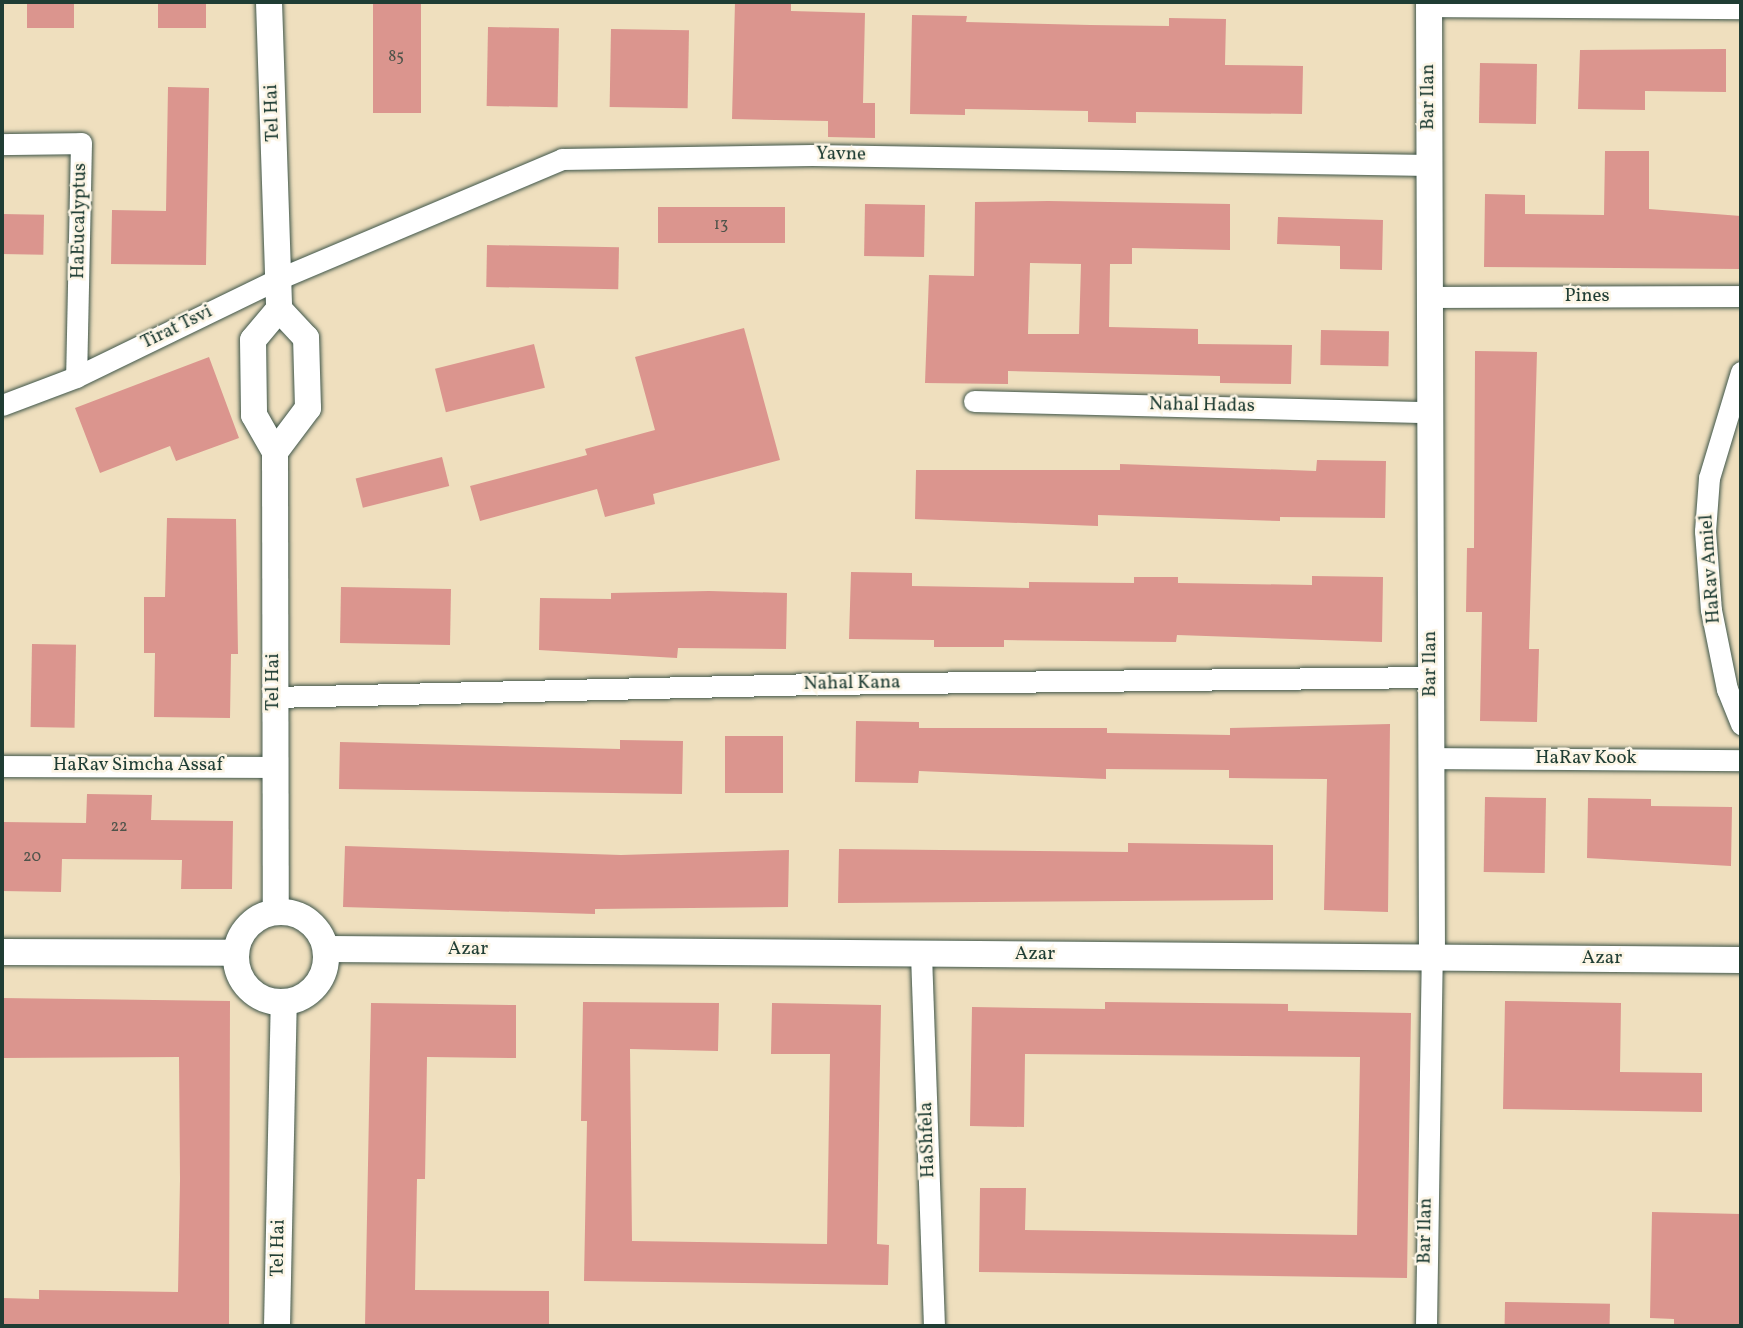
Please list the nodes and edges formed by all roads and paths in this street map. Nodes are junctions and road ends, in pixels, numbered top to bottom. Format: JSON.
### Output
{"nodes":[{"id":1,"x":269,"y":2,"type":"edge"},
{"id":2,"x":1429,"y":4,"type":"edge"},
{"id":3,"x":1705,"y":5,"type":"edge"},
{"id":4,"x":1741,"y":8,"type":"edge"},
{"id":5,"x":2,"y":144,"type":"edge"},
{"id":6,"x":1429,"y":165,"type":"junction"},
{"id":7,"x":278,"y":279,"type":"junction"},
{"id":8,"x":1741,"y":296,"type":"edge"},
{"id":9,"x":1432,"y":298,"type":"junction"},
{"id":10,"x":279,"y":309,"type":"junction"},
{"id":11,"x":1741,"y":372,"type":"edge"},
{"id":12,"x":76,"y":377,"type":"junction"},
{"id":13,"x":974,"y":401,"type":"dead end"},
{"id":14,"x":2,"y":405,"type":"edge"},
{"id":15,"x":1430,"y":412,"type":"junction"},
{"id":16,"x":275,"y":452,"type":"junction"},
{"id":17,"x":1431,"y":677,"type":"junction"},
{"id":18,"x":274,"y":697,"type":"junction"},
{"id":19,"x":1741,"y":724,"type":"edge"},
{"id":20,"x":1432,"y":758,"type":"junction"},
{"id":21,"x":1741,"y":760,"type":"edge"},
{"id":22,"x":2,"y":766,"type":"edge"},
{"id":23,"x":274,"y":767,"type":"junction"},
{"id":24,"x":276,"y":911,"type":"junction"},
{"id":25,"x":329,"y":949,"type":"junction"},
{"id":26,"x":2,"y":952,"type":"edge"},
{"id":27,"x":235,"y":953,"type":"junction"},
{"id":28,"x":921,"y":954,"type":"junction"},
{"id":29,"x":1432,"y":958,"type":"junction"},
{"id":30,"x":1741,"y":960,"type":"edge"},
{"id":31,"x":284,"y":1002,"type":"junction"},
{"id":32,"x":277,"y":1326,"type":"edge"},
{"id":33,"x":934,"y":1326,"type":"edge"},
{"id":34,"x":1426,"y":1326,"type":"edge"}],
"edges":[{"from":1,"to":7,"type":"street","name":"Tel Hai"},
{"from":2,"to":3,"type":"street"},
{"from":2,"to":6,"type":"street","name":"Bar Ilan"},
{"from":3,"to":4,"type":"street"},
{"from":5,"to":12,"type":"street","name":"HaEucalyptus"},
{"from":6,"to":7,"type":"street","name":"Yavne"},
{"from":6,"to":9,"type":"street","name":"Bar Ilan"},
{"from":7,"to":10,"type":"street","name":"Tel Hai"},
{"from":7,"to":12,"type":"street","name":"Tirat Tsvi"},
{"from":8,"to":9,"type":"street","name":"Pines"},
{"from":9,"to":15,"type":"street","name":"Bar Ilan"},
{"from":10,"to":16,"type":"street","name":"Tel Hai"},
{"from":10,"to":16,"type":"street"},
{"from":11,"to":19,"type":"street","name":"HaRav Amiel"},
{"from":12,"to":14,"type":"street","name":"Tirat Tsvi"},
{"from":13,"to":15,"type":"street","name":"Nahal Hadas"},
{"from":15,"to":17,"type":"street","name":"Bar Ilan"},
{"from":16,"to":18,"type":"street","name":"Tel Hai"},
{"from":17,"to":18,"type":"street","name":"Nahal Kana"},
{"from":17,"to":20,"type":"street","name":"Bar Ilan"},
{"from":18,"to":23,"type":"street","name":"Tel Hai"},
{"from":20,"to":21,"type":"street","name":"HaRav Kook"},
{"from":20,"to":29,"type":"street","name":"Bar Ilan"},
{"from":22,"to":23,"type":"street","name":"HaRav Simcha Assaf"},
{"from":23,"to":24,"type":"street","name":"Tel Hai"},
{"from":24,"to":25,"type":"street"},
{"from":24,"to":27,"type":"street"},
{"from":25,"to":28,"type":"street","name":"Azar"},
{"from":25,"to":31,"type":"street"},
{"from":26,"to":27,"type":"street"},
{"from":27,"to":31,"type":"street"},
{"from":28,"to":29,"type":"street","name":"Azar"},
{"from":28,"to":33,"type":"street","name":"HaShfela"},
{"from":29,"to":30,"type":"street","name":"Azar"},
{"from":29,"to":34,"type":"street","name":"Bar Ilan"},
{"from":31,"to":32,"type":"street","name":"Tel Hai"}]}
